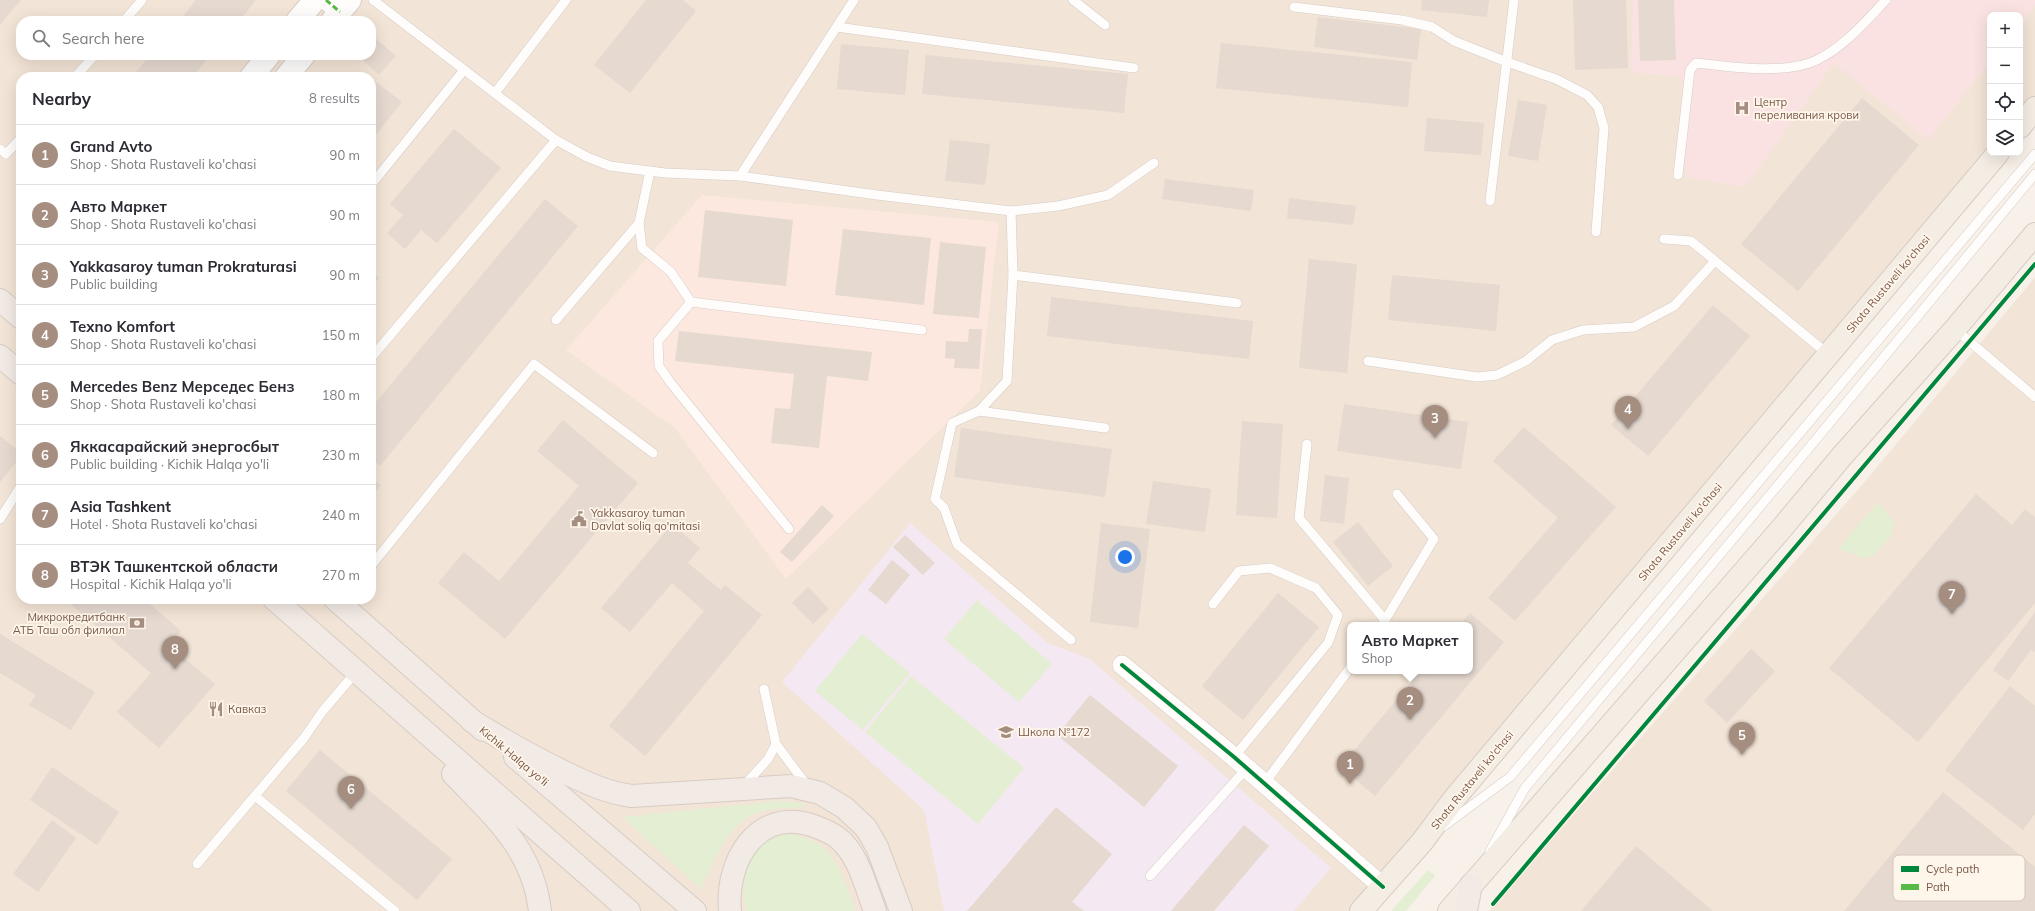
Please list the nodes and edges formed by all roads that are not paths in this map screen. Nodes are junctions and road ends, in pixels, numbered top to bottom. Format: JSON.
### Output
{"nodes":[{"id":1,"x":142,"y":0,"type":"edge"},
{"id":2,"x":315,"y":0,"type":"edge"},
{"id":3,"x":373,"y":0,"type":"edge"},
{"id":4,"x":566,"y":0,"type":"edge"},
{"id":5,"x":854,"y":0,"type":"edge"},
{"id":6,"x":1073,"y":0,"type":"edge"},
{"id":7,"x":1514,"y":0,"type":"edge"},
{"id":8,"x":1886,"y":0,"type":"edge"},
{"id":9,"x":1294,"y":7,"type":"dead end"},
{"id":10,"x":128,"y":16,"type":"edge"},
{"id":11,"x":301,"y":16,"type":"edge"},
{"id":12,"x":1105,"y":25,"type":"dead end"},
{"id":13,"x":837,"y":27,"type":"junction"},
{"id":14,"x":90,"y":60,"type":"edge"},
{"id":15,"x":265,"y":60,"type":"edge"},
{"id":16,"x":300,"y":60,"type":"edge"},
{"id":17,"x":1507,"y":62,"type":"junction"},
{"id":18,"x":1134,"y":68,"type":"dead end"},
{"id":19,"x":464,"y":70,"type":"junction"},
{"id":20,"x":80,"y":72,"type":"edge"},
{"id":21,"x":255,"y":72,"type":"edge"},
{"id":22,"x":290,"y":72,"type":"edge"},
{"id":23,"x":495,"y":93,"type":"junction"},
{"id":24,"x":2035,"y":108,"type":"edge"},
{"id":25,"x":2023,"y":123,"type":"edge"},
{"id":26,"x":556,"y":140,"type":"junction"},
{"id":27,"x":16,"y":143,"type":"edge"},
{"id":28,"x":0,"y":149,"type":"edge"},
{"id":29,"x":2035,"y":154,"type":"edge"},
{"id":30,"x":1995,"y":156,"type":"edge"},
{"id":31,"x":1154,"y":163,"type":"dead end"},
{"id":32,"x":650,"y":171,"type":"junction"},
{"id":33,"x":2035,"y":174,"type":"edge"},
{"id":34,"x":740,"y":176,"type":"junction"},
{"id":35,"x":1678,"y":176,"type":"dead end"},
{"id":36,"x":376,"y":179,"type":"edge"},
{"id":37,"x":1490,"y":201,"type":"dead end"},
{"id":38,"x":1011,"y":211,"type":"junction"},
{"id":39,"x":639,"y":223,"type":"junction"},
{"id":40,"x":1596,"y":232,"type":"dead end"},
{"id":41,"x":2035,"y":234,"type":"edge"},
{"id":42,"x":1664,"y":239,"type":"dead end"},
{"id":43,"x":1714,"y":261,"type":"junction"},
{"id":44,"x":1013,"y":275,"type":"junction"},
{"id":45,"x":0,"y":300,"type":"edge"},
{"id":46,"x":691,"y":302,"type":"junction"},
{"id":47,"x":1237,"y":303,"type":"dead end"},
{"id":48,"x":16,"y":314,"type":"edge"},
{"id":49,"x":556,"y":320,"type":"dead end"},
{"id":50,"x":1955,"y":329,"type":"junction"},
{"id":51,"x":922,"y":330,"type":"dead end"},
{"id":52,"x":376,"y":352,"type":"edge"},
{"id":53,"x":1829,"y":355,"type":"junction"},
{"id":54,"x":0,"y":356,"type":"edge"},
{"id":55,"x":1368,"y":361,"type":"dead end"},
{"id":56,"x":16,"y":370,"type":"edge"},
{"id":57,"x":2035,"y":397,"type":"edge"},
{"id":58,"x":979,"y":411,"type":"junction"},
{"id":59,"x":1104,"y":428,"type":"dead end"},
{"id":60,"x":1307,"y":444,"type":"dead end"},
{"id":61,"x":653,"y":453,"type":"dead end"},
{"id":62,"x":16,"y":494,"type":"edge"},
{"id":63,"x":1397,"y":494,"type":"dead end"},
{"id":64,"x":0,"y":519,"type":"edge"},
{"id":65,"x":789,"y":529,"type":"dead end"},
{"id":66,"x":376,"y":560,"type":"edge"},
{"id":67,"x":280,"y":604,"type":"edge"},
{"id":68,"x":345,"y":604,"type":"edge"},
{"id":69,"x":1213,"y":604,"type":"dead end"},
{"id":70,"x":1382,"y":622,"type":"edge"},
{"id":71,"x":1384,"y":622,"type":"edge"},
{"id":72,"x":1071,"y":640,"type":"dead end"},
{"id":73,"x":1122,"y":665,"type":"dead end"},
{"id":74,"x":356,"y":672,"type":"junction"},
{"id":75,"x":1347,"y":672,"type":"edge"},
{"id":76,"x":764,"y":689,"type":"dead end"},
{"id":77,"x":472,"y":721,"type":"junction"},
{"id":78,"x":776,"y":744,"type":"junction"},
{"id":79,"x":1240,"y":763,"type":"junction"},
{"id":80,"x":1264,"y":784,"type":"junction"},
{"id":81,"x":742,"y":788,"type":"junction"},
{"id":82,"x":810,"y":790,"type":"junction"},
{"id":83,"x":255,"y":796,"type":"junction"},
{"id":84,"x":1422,"y":842,"type":"junction"},
{"id":85,"x":197,"y":864,"type":"dead end"},
{"id":86,"x":1150,"y":876,"type":"dead end"},
{"id":87,"x":1471,"y":885,"type":"junction"},
{"id":88,"x":1383,"y":887,"type":"junction"},
{"id":89,"x":395,"y":911,"type":"edge"},
{"id":90,"x":540,"y":911,"type":"edge"},
{"id":91,"x":629,"y":911,"type":"edge"},
{"id":92,"x":695,"y":911,"type":"edge"},
{"id":93,"x":730,"y":911,"type":"edge"},
{"id":94,"x":875,"y":911,"type":"edge"},
{"id":95,"x":901,"y":911,"type":"edge"},
{"id":96,"x":1362,"y":911,"type":"edge"},
{"id":97,"x":1449,"y":911,"type":"edge"},
{"id":98,"x":1466,"y":911,"type":"edge"}],
"edges":[{"from":1,"to":10,"type":"lane"},
{"from":2,"to":11,"type":"street"},
{"from":3,"to":19,"type":"lane"},
{"from":4,"to":23,"type":"lane"},
{"from":5,"to":13,"type":"lane"},
{"from":6,"to":12,"type":"lane"},
{"from":7,"to":17,"type":"lane"},
{"from":8,"to":35,"type":"lane"},
{"from":9,"to":17,"type":"lane"},
{"from":13,"to":18,"type":"lane"},
{"from":13,"to":34,"type":"lane"},
{"from":14,"to":20,"type":"lane"},
{"from":15,"to":21,"type":"street"},
{"from":16,"to":22,"type":"street"},
{"from":17,"to":37,"type":"lane"},
{"from":17,"to":40,"type":"lane"},
{"from":19,"to":23,"type":"lane"},
{"from":19,"to":36,"type":"lane"},
{"from":23,"to":26,"type":"lane"},
{"from":24,"to":25,"type":"main road"},
{"from":26,"to":32,"type":"lane"},
{"from":26,"to":52,"type":"lane"},
{"from":27,"to":28,"type":"lane"},
{"from":29,"to":84,"type":"lane"},
{"from":30,"to":53,"type":"main road","name":"Shota Rustaveli ko'chasi"},
{"from":31,"to":38,"type":"lane"},
{"from":32,"to":34,"type":"lane"},
{"from":32,"to":39,"type":"lane"},
{"from":33,"to":87,"type":"lane"},
{"from":34,"to":38,"type":"lane"},
{"from":38,"to":44,"type":"lane"},
{"from":39,"to":46,"type":"lane"},
{"from":39,"to":49,"type":"lane"},
{"from":41,"to":50,"type":"main road"},
{"from":42,"to":43,"type":"lane"},
{"from":43,"to":53,"type":"lane"},
{"from":43,"to":55,"type":"lane"},
{"from":44,"to":47,"type":"lane"},
{"from":44,"to":58,"type":"lane"},
{"from":45,"to":48,"type":"highway"},
{"from":46,"to":51,"type":"lane"},
{"from":46,"to":65,"type":"lane"},
{"from":50,"to":57,"type":"lane"},
{"from":50,"to":87,"type":"main road"},
{"from":53,"to":84,"type":"main road","name":"Shota Rustaveli ko'chasi"},
{"from":54,"to":56,"type":"highway"},
{"from":58,"to":59,"type":"lane"},
{"from":58,"to":72,"type":"lane"},
{"from":60,"to":70,"type":"lane"},
{"from":61,"to":66,"type":"lane"},
{"from":62,"to":64,"type":"lane"},
{"from":63,"to":71,"type":"lane"},
{"from":67,"to":74,"type":"highway"},
{"from":68,"to":77,"type":"highway","name":"Kichik Halqa yo'li"},
{"from":69,"to":79,"type":"lane"},
{"from":73,"to":79,"type":"street"},
{"from":74,"to":83,"type":"lane"},
{"from":74,"to":90,"type":"highway"},
{"from":74,"to":91,"type":"highway"},
{"from":75,"to":80,"type":"lane"},
{"from":76,"to":78,"type":"lane"},
{"from":77,"to":81,"type":"highway"},
{"from":77,"to":92,"type":"highway","name":"Kichik Halqa yo'li"},
{"from":78,"to":81,"type":"lane"},
{"from":78,"to":82,"type":"lane"},
{"from":79,"to":80,"type":"street"},
{"from":79,"to":86,"type":"lane"},
{"from":80,"to":88,"type":"street"},
{"from":81,"to":82,"type":"highway"},
{"from":82,"to":95,"type":"highway"},
{"from":83,"to":85,"type":"lane"},
{"from":83,"to":89,"type":"lane"},
{"from":84,"to":88,"type":"main road","name":"Shota Rustaveli ko'chasi"},
{"from":87,"to":97,"type":"main road"},
{"from":87,"to":98,"type":"highway"},
{"from":88,"to":96,"type":"main road","name":"Shota Rustaveli ko'chasi"},
{"from":93,"to":94,"type":"highway"}]}
